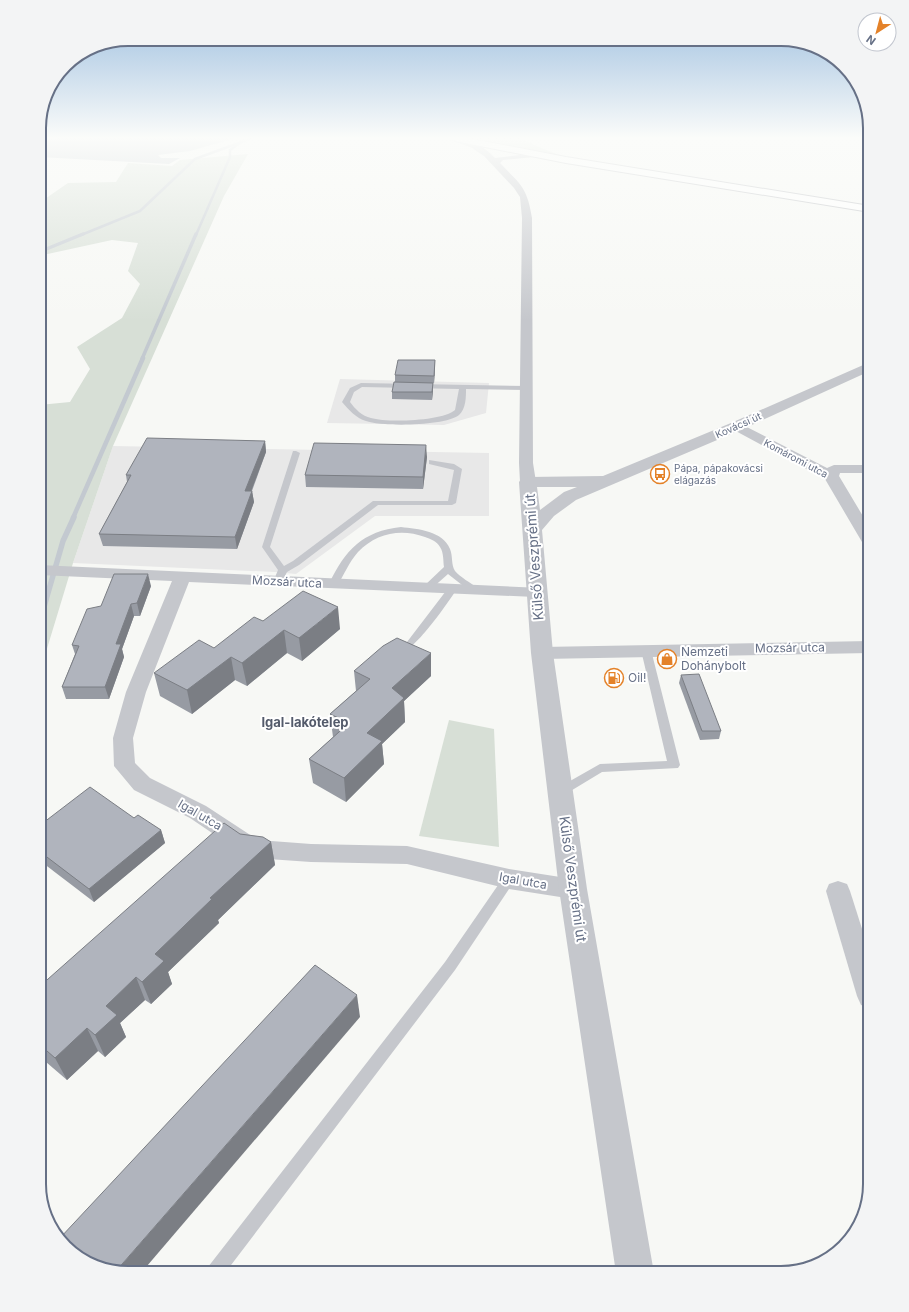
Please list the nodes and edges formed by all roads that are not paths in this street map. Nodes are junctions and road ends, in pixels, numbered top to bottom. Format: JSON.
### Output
{"nodes":[{"id":1,"x":524,"y":199,"type":"edge"},
{"id":2,"x":810,"y":199,"type":"edge"},
{"id":3,"x":863,"y":208,"type":"edge"},
{"id":4,"x":863,"y":369,"type":"edge"},
{"id":5,"x":462,"y":386,"type":"junction"},
{"id":6,"x":526,"y":388,"type":"junction"},
{"id":7,"x":737,"y":426,"type":"junction"},
{"id":8,"x":296,"y":453,"type":"dead end"},
{"id":9,"x":432,"y":462,"type":"dead end"},
{"id":10,"x":863,"y":468,"type":"edge"},
{"id":11,"x":832,"y":476,"type":"junction"},
{"id":12,"x":605,"y":481,"type":"junction"},
{"id":13,"x":528,"y":486,"type":"junction"},
{"id":14,"x":570,"y":496,"type":"junction"},
{"id":15,"x":532,"y":529,"type":"junction"},
{"id":16,"x":863,"y":530,"type":"edge"},
{"id":17,"x":449,"y":568,"type":"junction"},
{"id":18,"x":46,"y":570,"type":"edge"},
{"id":19,"x":281,"y":576,"type":"junction"},
{"id":20,"x":182,"y":577,"type":"junction"},
{"id":21,"x":334,"y":584,"type":"junction"},
{"id":22,"x":427,"y":588,"type":"junction"},
{"id":23,"x":452,"y":589,"type":"junction"},
{"id":24,"x":474,"y":590,"type":"junction"},
{"id":25,"x":535,"y":592,"type":"junction"},
{"id":26,"x":863,"y":647,"type":"edge"},
{"id":27,"x":646,"y":650,"type":"junction"},
{"id":28,"x":542,"y":653,"type":"junction"},
{"id":29,"x":391,"y":658,"type":"edge"},
{"id":30,"x":560,"y":792,"type":"junction"},
{"id":31,"x":509,"y":879,"type":"junction"},
{"id":32,"x":573,"y":889,"type":"junction"},
{"id":33,"x":838,"y":890,"type":"dead end"},
{"id":34,"x":863,"y":973,"type":"edge"},
{"id":35,"x":219,"y":1266,"type":"edge"},
{"id":36,"x":634,"y":1266,"type":"edge"}],
"edges":[{"from":1,"to":6,"type":"street"},
{"from":2,"to":3,"type":"main road"},
{"from":4,"to":7,"type":"street","name":"Kovácsi út"},
{"from":5,"to":5,"type":"lane"},
{"from":5,"to":6,"type":"lane"},
{"from":6,"to":13,"type":"street"},
{"from":7,"to":11,"type":"street","name":"Komáromi utca"},
{"from":7,"to":12,"type":"street","name":"Kovácsi út"},
{"from":8,"to":19,"type":"lane"},
{"from":9,"to":19,"type":"lane"},
{"from":10,"to":11,"type":"street"},
{"from":11,"to":16,"type":"street","name":"Komáromi utca"},
{"from":12,"to":13,"type":"street","name":"Kovácsi út"},
{"from":12,"to":14,"type":"street","name":"Kovácsi út"},
{"from":13,"to":14,"type":"street"},
{"from":13,"to":15,"type":"street","name":"Külső Veszprémi út"},
{"from":14,"to":15,"type":"street","name":"Kovácsi út"},
{"from":15,"to":25,"type":"street","name":"Külső Veszprémi út"},
{"from":17,"to":21,"type":"lane"},
{"from":17,"to":22,"type":"lane"},
{"from":17,"to":24,"type":"lane"},
{"from":18,"to":20,"type":"street","name":"Mozsár utca"},
{"from":19,"to":20,"type":"street","name":"Mozsár utca"},
{"from":19,"to":21,"type":"street","name":"Mozsár utca"},
{"from":20,"to":31,"type":"street","name":"Igal utca"},
{"from":21,"to":22,"type":"street","name":"Mozsár utca"},
{"from":22,"to":23,"type":"street","name":"Mozsár utca"},
{"from":23,"to":24,"type":"street","name":"Mozsár utca"},
{"from":23,"to":29,"type":"lane"},
{"from":24,"to":25,"type":"street","name":"Mozsár utca"},
{"from":25,"to":28,"type":"street","name":"Külső Veszprémi út"},
{"from":26,"to":27,"type":"street","name":"Mozsár utca"},
{"from":27,"to":28,"type":"street","name":"Mozsár utca"},
{"from":27,"to":30,"type":"lane"},
{"from":28,"to":30,"type":"street","name":"Külső Veszprémi út"},
{"from":30,"to":32,"type":"street","name":"Külső Veszprémi út"},
{"from":31,"to":32,"type":"street","name":"Igal utca"},
{"from":31,"to":35,"type":"lane"},
{"from":32,"to":36,"type":"street","name":"Külső Veszprémi út"},
{"from":33,"to":34,"type":"street"}]}
